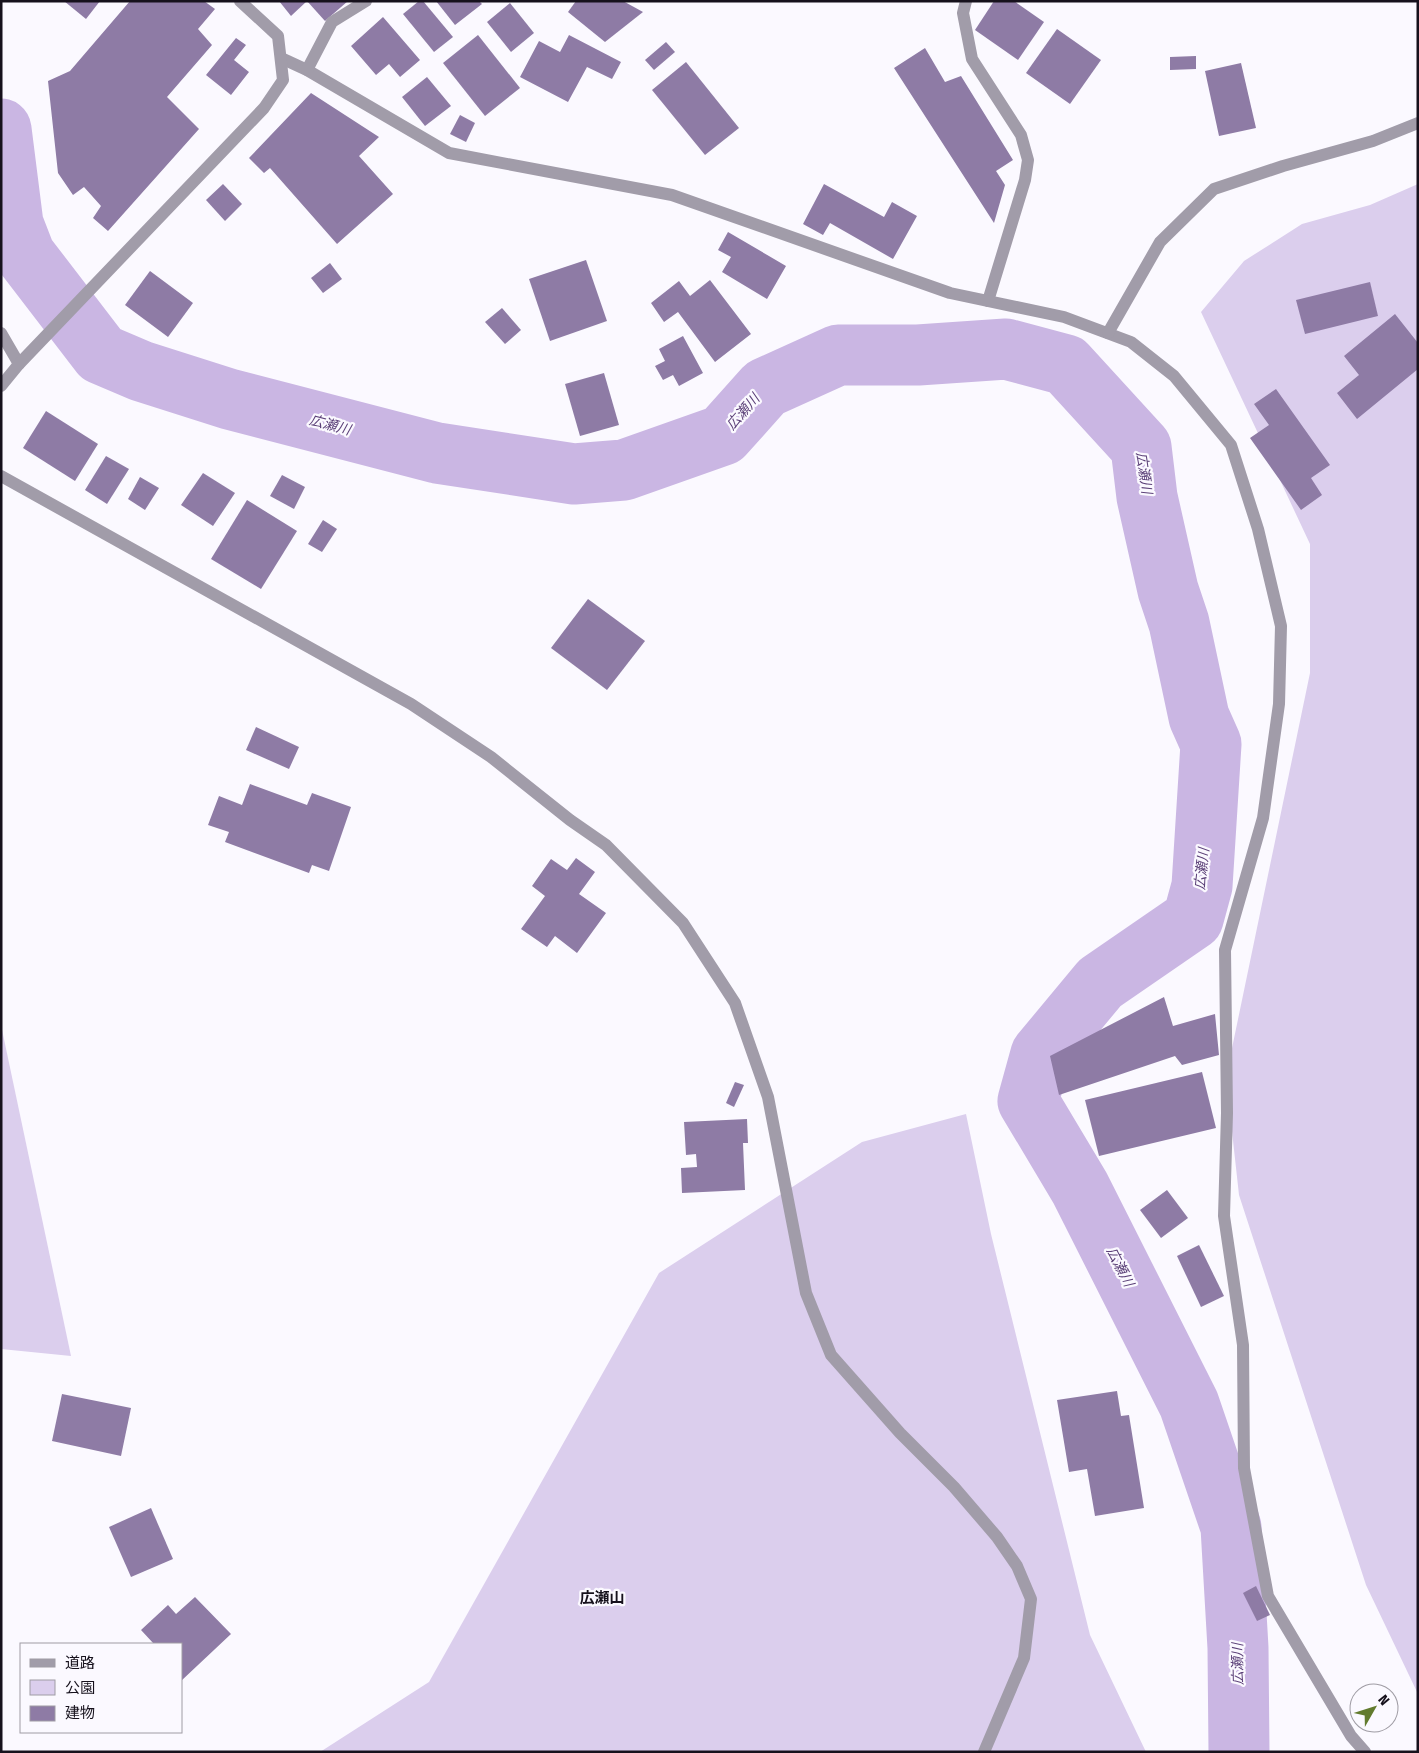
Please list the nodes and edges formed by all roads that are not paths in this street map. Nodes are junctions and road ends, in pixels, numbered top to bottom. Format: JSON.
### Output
{"nodes":[{"id":1,"x":240,"y":1,"type":"edge"},
{"id":2,"x":366,"y":1,"type":"edge"},
{"id":3,"x":966,"y":1,"type":"edge"},
{"id":4,"x":281,"y":58,"type":"junction"},
{"id":5,"x":307,"y":70,"type":"junction"},
{"id":6,"x":1418,"y":123,"type":"edge"},
{"id":7,"x":988,"y":301,"type":"junction"},
{"id":8,"x":1,"y":333,"type":"edge"},
{"id":9,"x":1108,"y":333,"type":"junction"},
{"id":10,"x":19,"y":364,"type":"junction"},
{"id":11,"x":1,"y":386,"type":"edge"},
{"id":12,"x":1,"y":476,"type":"edge"},
{"id":13,"x":984,"y":1752,"type":"edge"},
{"id":14,"x":1364,"y":1752,"type":"edge"}],
"edges":[{"from":1,"to":4,"type":"street"},
{"from":2,"to":5,"type":"street"},
{"from":3,"to":7,"type":"street"},
{"from":4,"to":5,"type":"street"},
{"from":4,"to":10,"type":"street"},
{"from":5,"to":7,"type":"street"},
{"from":6,"to":9,"type":"street"},
{"from":7,"to":9,"type":"street"},
{"from":8,"to":10,"type":"street"},
{"from":9,"to":14,"type":"street"},
{"from":10,"to":11,"type":"street"},
{"from":12,"to":13,"type":"street"}]}
